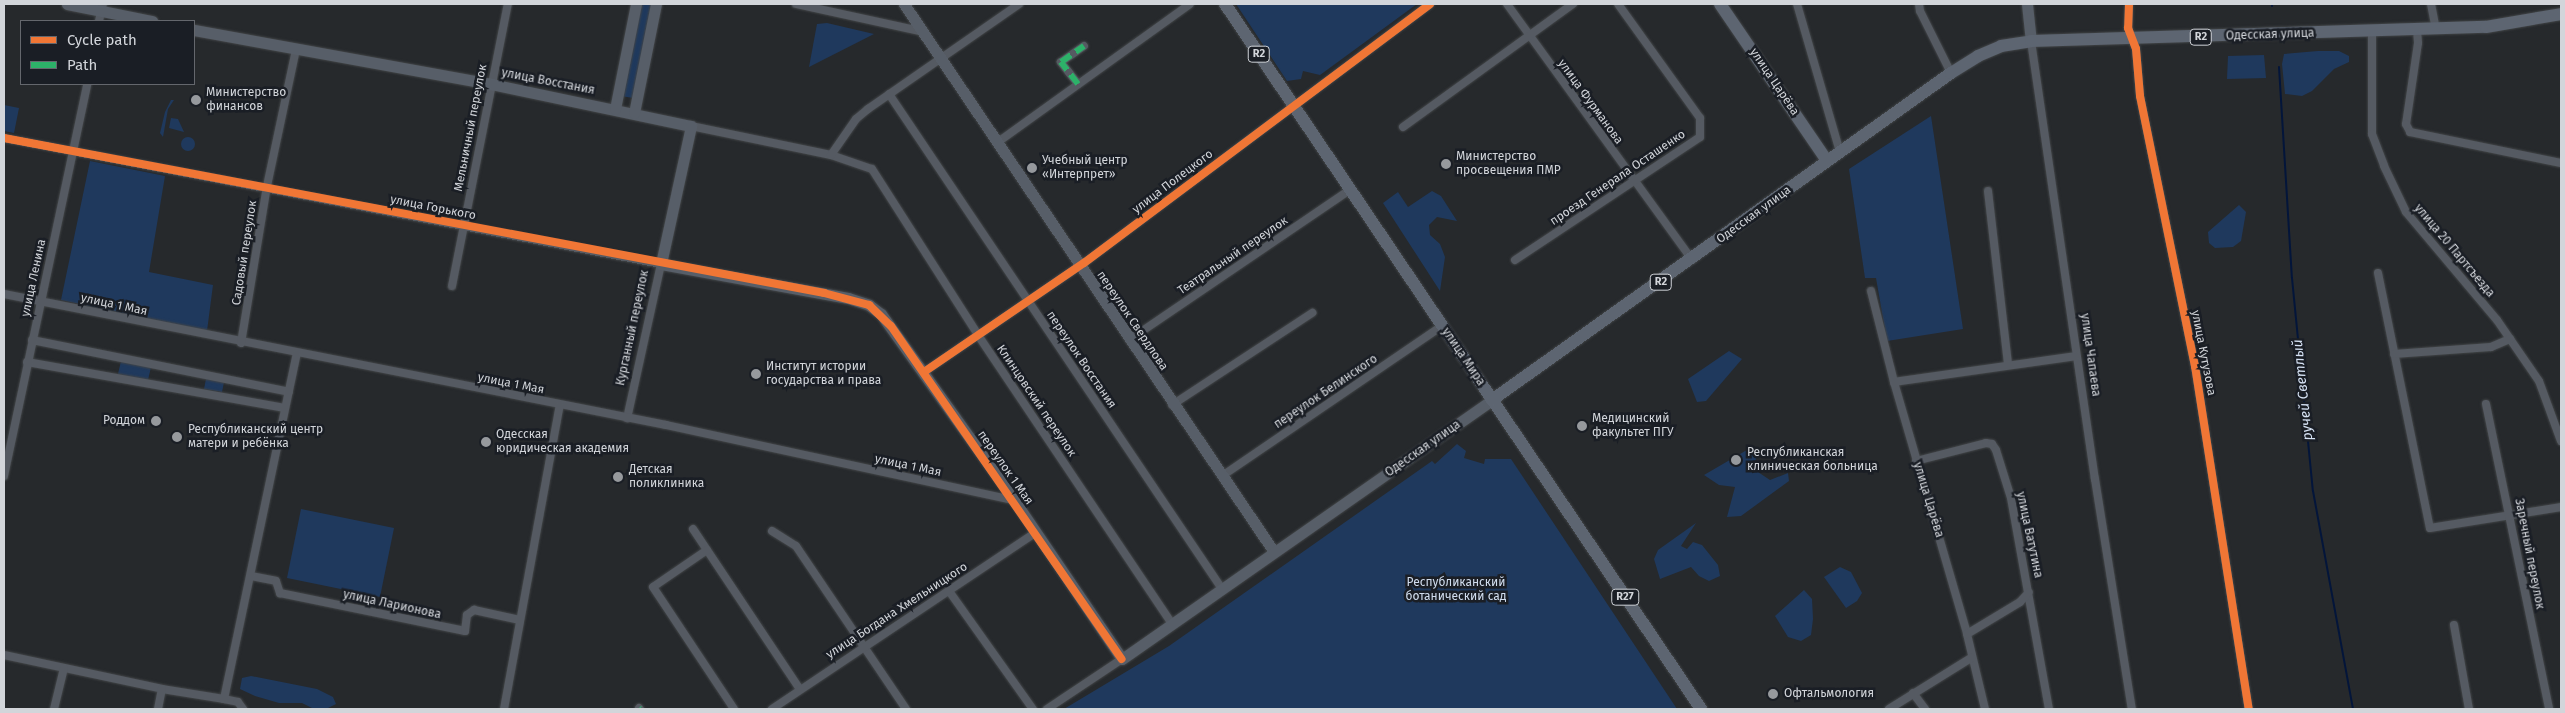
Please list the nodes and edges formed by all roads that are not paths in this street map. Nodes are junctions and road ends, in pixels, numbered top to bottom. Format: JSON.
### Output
{"nodes":[{"id":1,"x":67,"y":4,"type":"edge"},
{"id":2,"x":508,"y":4,"type":"edge"},
{"id":3,"x":636,"y":4,"type":"edge"},
{"id":4,"x":656,"y":4,"type":"edge"},
{"id":5,"x":796,"y":4,"type":"edge"},
{"id":6,"x":904,"y":4,"type":"edge"},
{"id":7,"x":1018,"y":4,"type":"edge"},
{"id":8,"x":1190,"y":4,"type":"edge"},
{"id":9,"x":1225,"y":4,"type":"edge"},
{"id":10,"x":1430,"y":4,"type":"edge"},
{"id":11,"x":1507,"y":4,"type":"edge"},
{"id":12,"x":1573,"y":4,"type":"edge"},
{"id":13,"x":1618,"y":4,"type":"edge"},
{"id":14,"x":1720,"y":4,"type":"edge"},
{"id":15,"x":1797,"y":4,"type":"edge"},
{"id":16,"x":1919,"y":4,"type":"edge"},
{"id":17,"x":2027,"y":4,"type":"edge"},
{"id":18,"x":2129,"y":4,"type":"edge"},
{"id":19,"x":2431,"y":4,"type":"edge"},
{"id":20,"x":101,"y":12,"type":"edge"},
{"id":21,"x":2561,"y":14,"type":"edge"},
{"id":22,"x":146,"y":20,"type":"edge"},
{"id":23,"x":2436,"y":29,"type":"junction"},
{"id":24,"x":195,"y":30,"type":"edge"},
{"id":25,"x":2416,"y":31,"type":"junction"},
{"id":26,"x":924,"y":32,"type":"junction"},
{"id":27,"x":2372,"y":32,"type":"junction"},
{"id":28,"x":1529,"y":37,"type":"junction"},
{"id":29,"x":2133,"y":38,"type":"junction"},
{"id":30,"x":2031,"y":41,"type":"junction"},
{"id":31,"x":1084,"y":46,"type":"dead end"},
{"id":32,"x":296,"y":50,"type":"junction"},
{"id":33,"x":940,"y":56,"type":"junction"},
{"id":34,"x":1951,"y":73,"type":"junction"},
{"id":35,"x":491,"y":84,"type":"junction"},
{"id":36,"x":1078,"y":84,"type":"junction"},
{"id":37,"x":87,"y":85,"type":"edge"},
{"id":38,"x":889,"y":94,"type":"junction"},
{"id":39,"x":1293,"y":105,"type":"junction"},
{"id":40,"x":615,"y":109,"type":"junction"},
{"id":41,"x":634,"y":113,"type":"junction"},
{"id":42,"x":691,"y":126,"type":"junction"},
{"id":43,"x":1403,"y":127,"type":"dead end"},
{"id":44,"x":4,"y":138,"type":"edge"},
{"id":45,"x":998,"y":142,"type":"junction"},
{"id":46,"x":73,"y":151,"type":"junction"},
{"id":47,"x":1840,"y":152,"type":"junction"},
{"id":48,"x":831,"y":155,"type":"junction"},
{"id":49,"x":1827,"y":161,"type":"junction"},
{"id":50,"x":2561,"y":163,"type":"edge"},
{"id":51,"x":1634,"y":181,"type":"junction"},
{"id":52,"x":267,"y":186,"type":"junction"},
{"id":53,"x":884,"y":188,"type":"joint"},
{"id":54,"x":1350,"y":190,"type":"junction"},
{"id":55,"x":1988,"y":191,"type":"dead end"},
{"id":56,"x":464,"y":226,"type":"junction"},
{"id":57,"x":1516,"y":260,"type":"dead end"},
{"id":58,"x":1692,"y":260,"type":"junction"},
{"id":59,"x":662,"y":264,"type":"junction"},
{"id":60,"x":1079,"y":267,"type":"junction"},
{"id":61,"x":2378,"y":273,"type":"dead end"},
{"id":62,"x":452,"y":286,"type":"dead end"},
{"id":63,"x":1871,"y":291,"type":"dead end"},
{"id":64,"x":4,"y":294,"type":"edge"},
{"id":65,"x":857,"y":300,"type":"joint"},
{"id":66,"x":1028,"y":301,"type":"junction"},
{"id":67,"x":40,"y":302,"type":"junction"},
{"id":68,"x":1312,"y":312,"type":"dead end"},
{"id":69,"x":1442,"y":326,"type":"junction"},
{"id":70,"x":978,"y":335,"type":"junction"},
{"id":71,"x":2510,"y":339,"type":"junction"},
{"id":72,"x":32,"y":340,"type":"junction"},
{"id":73,"x":1129,"y":340,"type":"junction"},
{"id":74,"x":241,"y":343,"type":"junction"},
{"id":75,"x":297,"y":354,"type":"junction"},
{"id":76,"x":2394,"y":354,"type":"junction"},
{"id":77,"x":2076,"y":356,"type":"junction"},
{"id":78,"x":27,"y":362,"type":"junction"},
{"id":79,"x":2008,"y":364,"type":"junction"},
{"id":80,"x":924,"y":372,"type":"junction"},
{"id":81,"x":1894,"y":382,"type":"junction"},
{"id":82,"x":289,"y":392,"type":"junction"},
{"id":83,"x":1492,"y":400,"type":"junction"},
{"id":84,"x":2486,"y":404,"type":"dead end"},
{"id":85,"x":560,"y":405,"type":"junction"},
{"id":86,"x":1172,"y":405,"type":"junction"},
{"id":87,"x":286,"y":408,"type":"junction"},
{"id":88,"x":628,"y":418,"type":"junction"},
{"id":89,"x":2561,"y":441,"type":"edge"},
{"id":90,"x":1916,"y":461,"type":"junction"},
{"id":91,"x":4,"y":476,"type":"edge"},
{"id":92,"x":1222,"y":476,"type":"junction"},
{"id":93,"x":1014,"y":500,"type":"junction"},
{"id":94,"x":2561,"y":507,"type":"edge"},
{"id":95,"x":2510,"y":515,"type":"junction"},
{"id":96,"x":693,"y":529,"type":"dead end"},
{"id":97,"x":772,"y":531,"type":"dead end"},
{"id":98,"x":1036,"y":532,"type":"junction"},
{"id":99,"x":707,"y":550,"type":"junction"},
{"id":100,"x":1274,"y":552,"type":"junction"},
{"id":101,"x":251,"y":576,"type":"junction"},
{"id":102,"x":1222,"y":589,"type":"junction"},
{"id":103,"x":949,"y":591,"type":"junction"},
{"id":104,"x":2029,"y":592,"type":"junction"},
{"id":105,"x":520,"y":620,"type":"junction"},
{"id":106,"x":1172,"y":624,"type":"junction"},
{"id":107,"x":2454,"y":625,"type":"dead end"},
{"id":108,"x":1967,"y":634,"type":"junction"},
{"id":109,"x":864,"y":646,"type":"junction"},
{"id":110,"x":4,"y":655,"type":"edge"},
{"id":111,"x":1971,"y":658,"type":"junction"},
{"id":112,"x":1122,"y":659,"type":"junction"},
{"id":113,"x":64,"y":668,"type":"junction"},
{"id":114,"x":799,"y":688,"type":"junction"},
{"id":115,"x":162,"y":690,"type":"junction"},
{"id":116,"x":1913,"y":693,"type":"junction"},
{"id":117,"x":224,"y":699,"type":"junction"},
{"id":118,"x":54,"y":709,"type":"edge"},
{"id":119,"x":158,"y":709,"type":"edge"},
{"id":120,"x":243,"y":709,"type":"edge"},
{"id":121,"x":504,"y":709,"type":"edge"},
{"id":122,"x":734,"y":709,"type":"edge"},
{"id":123,"x":772,"y":709,"type":"edge"},
{"id":124,"x":906,"y":709,"type":"edge"},
{"id":125,"x":1033,"y":709,"type":"edge"},
{"id":126,"x":1047,"y":709,"type":"edge"},
{"id":127,"x":1701,"y":709,"type":"edge"},
{"id":128,"x":1889,"y":709,"type":"edge"},
{"id":129,"x":1925,"y":709,"type":"edge"},
{"id":130,"x":1985,"y":709,"type":"edge"},
{"id":131,"x":2049,"y":709,"type":"edge"},
{"id":132,"x":2132,"y":709,"type":"edge"},
{"id":133,"x":2249,"y":709,"type":"edge"},
{"id":134,"x":2469,"y":709,"type":"edge"},
{"id":135,"x":2548,"y":709,"type":"edge"}],
"edges":[{"from":1,"to":20,"type":"street"},
{"from":2,"to":35,"type":"street","name":"Мельничный переулок"},
{"from":3,"to":40,"type":"street"},
{"from":4,"to":41,"type":"street"},
{"from":5,"to":26,"type":"street"},
{"from":6,"to":26,"type":"street","name":"переулок Свердлова"},
{"from":7,"to":33,"type":"street"},
{"from":8,"to":36,"type":"street"},
{"from":9,"to":39,"type":"main road","name":"улица Мира","number":"R2"},
{"from":10,"to":39,"type":"street","name":"улица Полецкого"},
{"from":11,"to":28,"type":"street","name":"улица Фурманова"},
{"from":12,"to":28,"type":"street"},
{"from":13,"to":51,"type":"street","name":"проезд Генерала Осташенко"},
{"from":14,"to":49,"type":"main road","name":"улица Царёва"},
{"from":15,"to":47,"type":"street"},
{"from":16,"to":34,"type":"street"},
{"from":17,"to":30,"type":"street","name":"улица Чапаева"},
{"from":18,"to":29,"type":"street","name":"улица Кутузова"},
{"from":19,"to":23,"type":"street"},
{"from":20,"to":22,"type":"street"},
{"from":21,"to":23,"type":"main road","name":"Одесская улица","number":"R2"},
{"from":23,"to":25,"type":"main road","name":"Одесская улица","number":"R2"},
{"from":24,"to":32,"type":"street","name":"улица Восстания"},
{"from":25,"to":27,"type":"main road","name":"Одесская улица","number":"R2"},
{"from":25,"to":50,"type":"street"},
{"from":26,"to":33,"type":"street","name":"переулок Свердлова"},
{"from":27,"to":29,"type":"main road","name":"Одесская улица","number":"R2"},
{"from":27,"to":71,"type":"street","name":"улица 20 Партсъезда"},
{"from":28,"to":43,"type":"street"},
{"from":28,"to":51,"type":"street","name":"улица Фурманова"},
{"from":29,"to":30,"type":"main road","name":"Одесская улица","number":"R2"},
{"from":29,"to":133,"type":"street","name":"улица Кутузова"},
{"from":30,"to":34,"type":"main road","name":"Одесская улица","number":"R2"},
{"from":30,"to":77,"type":"street","name":"улица Чапаева"},
{"from":31,"to":36,"type":"street"},
{"from":32,"to":35,"type":"street","name":"улица Восстания"},
{"from":32,"to":52,"type":"street","name":"Садовый переулок"},
{"from":33,"to":38,"type":"street"},
{"from":33,"to":45,"type":"street","name":"переулок Свердлова"},
{"from":34,"to":47,"type":"main road","name":"Одесская улица","number":"R2"},
{"from":35,"to":40,"type":"street","name":"улица Восстания"},
{"from":35,"to":56,"type":"street","name":"Мельничный переулок"},
{"from":36,"to":45,"type":"street"},
{"from":37,"to":46,"type":"street","name":"улица Ленина"},
{"from":38,"to":48,"type":"street"},
{"from":38,"to":66,"type":"street","name":"переулок Восстания"},
{"from":39,"to":54,"type":"main road","name":"улица Мира","number":"R2"},
{"from":39,"to":60,"type":"street","name":"улица Полецкого"},
{"from":40,"to":41,"type":"street","name":"улица Восстания"},
{"from":41,"to":42,"type":"street","name":"улица Восстания"},
{"from":42,"to":48,"type":"street","name":"улица Восстания"},
{"from":42,"to":59,"type":"street","name":"Курганный переулок"},
{"from":44,"to":46,"type":"street","name":"улица Горького"},
{"from":45,"to":60,"type":"street","name":"переулок Свердлова"},
{"from":46,"to":52,"type":"street","name":"улица Горького"},
{"from":46,"to":67,"type":"street","name":"улица Ленина"},
{"from":47,"to":49,"type":"main road","name":"Одесская улица","number":"R2"},
{"from":48,"to":53,"type":"street","name":"улица Восстания"},
{"from":49,"to":58,"type":"main road","name":"Одесская улица","number":"R2"},
{"from":51,"to":57,"type":"street","name":"проезд Генерала Осташенко"},
{"from":51,"to":58,"type":"street","name":"улица Фурманова"},
{"from":52,"to":56,"type":"street","name":"улица Горького"},
{"from":52,"to":74,"type":"street","name":"Садовый переулок"},
{"from":53,"to":70,"type":"street","name":"Клинцовский переулок"},
{"from":54,"to":69,"type":"main road","name":"улица Мира","number":"R2"},
{"from":54,"to":73,"type":"street","name":"Театральный переулок"},
{"from":55,"to":79,"type":"street"},
{"from":56,"to":59,"type":"street","name":"улица Горького"},
{"from":56,"to":62,"type":"street","name":"Мельничный переулок"},
{"from":58,"to":83,"type":"main road","name":"Одесская улица","number":"R2"},
{"from":59,"to":65,"type":"street","name":"улица Горького"},
{"from":59,"to":88,"type":"street","name":"Курганный переулок"},
{"from":60,"to":66,"type":"street","name":"улица Полецкого"},
{"from":60,"to":73,"type":"street","name":"переулок Свердлова"},
{"from":61,"to":76,"type":"street"},
{"from":63,"to":81,"type":"street","name":"улица Царёва"},
{"from":64,"to":67,"type":"street","name":"улица 1 Мая"},
{"from":65,"to":80,"type":"street","name":"переулок 1 Мая"},
{"from":66,"to":70,"type":"street","name":"улица Полецкого"},
{"from":66,"to":102,"type":"street","name":"переулок Восстания"},
{"from":67,"to":72,"type":"street","name":"улица Ленина"},
{"from":67,"to":74,"type":"street","name":"улица 1 Мая"},
{"from":68,"to":86,"type":"street"},
{"from":69,"to":83,"type":"main road","name":"улица Мира"},
{"from":69,"to":92,"type":"street","name":"переулок Белинского"},
{"from":70,"to":80,"type":"street","name":"улица Полецкого"},
{"from":70,"to":106,"type":"street","name":"Клинцовский переулок"},
{"from":71,"to":76,"type":"street"},
{"from":71,"to":89,"type":"street","name":"улица 20 Партсъезда"},
{"from":72,"to":78,"type":"street","name":"улица Ленина"},
{"from":72,"to":82,"type":"street"},
{"from":73,"to":86,"type":"street","name":"переулок Свердлова"},
{"from":74,"to":75,"type":"street","name":"улица 1 Мая"},
{"from":75,"to":82,"type":"street"},
{"from":75,"to":85,"type":"street","name":"улица 1 Мая"},
{"from":76,"to":95,"type":"street"},
{"from":77,"to":79,"type":"street"},
{"from":77,"to":132,"type":"street","name":"улица Чапаева"},
{"from":78,"to":87,"type":"street"},
{"from":78,"to":91,"type":"street","name":"улица Ленина"},
{"from":79,"to":81,"type":"street"},
{"from":80,"to":93,"type":"street","name":"переулок 1 Мая"},
{"from":81,"to":90,"type":"street","name":"улица Царёва"},
{"from":82,"to":87,"type":"street"},
{"from":83,"to":100,"type":"street","name":"Одесская улица"},
{"from":83,"to":127,"type":"main road","name":"улица Мира","number":"R27"},
{"from":84,"to":95,"type":"street","name":"Заречный переулок"},
{"from":85,"to":88,"type":"street","name":"улица 1 Мая"},
{"from":85,"to":105,"type":"street"},
{"from":86,"to":92,"type":"street","name":"переулок Свердлова"},
{"from":87,"to":101,"type":"street"},
{"from":88,"to":93,"type":"street","name":"улица 1 Мая"},
{"from":90,"to":104,"type":"street","name":"улица Ватутина"},
{"from":90,"to":108,"type":"street","name":"улица Царёва"},
{"from":92,"to":100,"type":"street","name":"переулок Свердлова"},
{"from":93,"to":98,"type":"street","name":"переулок 1 Мая"},
{"from":94,"to":95,"type":"street"},
{"from":95,"to":135,"type":"street","name":"Заречный переулок"},
{"from":96,"to":99,"type":"street"},
{"from":97,"to":109,"type":"street"},
{"from":98,"to":103,"type":"street","name":"улица Богдана Хмельницкого"},
{"from":98,"to":112,"type":"street","name":"переулок 1 Мая"},
{"from":99,"to":114,"type":"street"},
{"from":99,"to":122,"type":"street"},
{"from":100,"to":102,"type":"street","name":"Одесская улица"},
{"from":101,"to":105,"type":"street","name":"улица Ларионова"},
{"from":101,"to":117,"type":"street"},
{"from":102,"to":106,"type":"street","name":"Одесская улица"},
{"from":103,"to":109,"type":"street","name":"улица Богдана Хмельницкого"},
{"from":103,"to":125,"type":"street"},
{"from":104,"to":108,"type":"street"},
{"from":104,"to":131,"type":"street","name":"улица Ватутина"},
{"from":105,"to":121,"type":"street"},
{"from":106,"to":112,"type":"street","name":"Одесская улица"},
{"from":107,"to":134,"type":"street"},
{"from":108,"to":111,"type":"street","name":"улица Царёва"},
{"from":109,"to":114,"type":"street","name":"улица Богдана Хмельницкого"},
{"from":109,"to":124,"type":"street"},
{"from":110,"to":113,"type":"street"},
{"from":111,"to":116,"type":"street"},
{"from":111,"to":130,"type":"street","name":"улица Царёва"},
{"from":112,"to":126,"type":"street","name":"Одесская улица"},
{"from":113,"to":115,"type":"street"},
{"from":113,"to":118,"type":"street"},
{"from":114,"to":123,"type":"street","name":"улица Богдана Хмельницкого"},
{"from":115,"to":117,"type":"street"},
{"from":115,"to":119,"type":"street"},
{"from":116,"to":128,"type":"street"},
{"from":116,"to":129,"type":"street"},
{"from":117,"to":120,"type":"street"}]}
